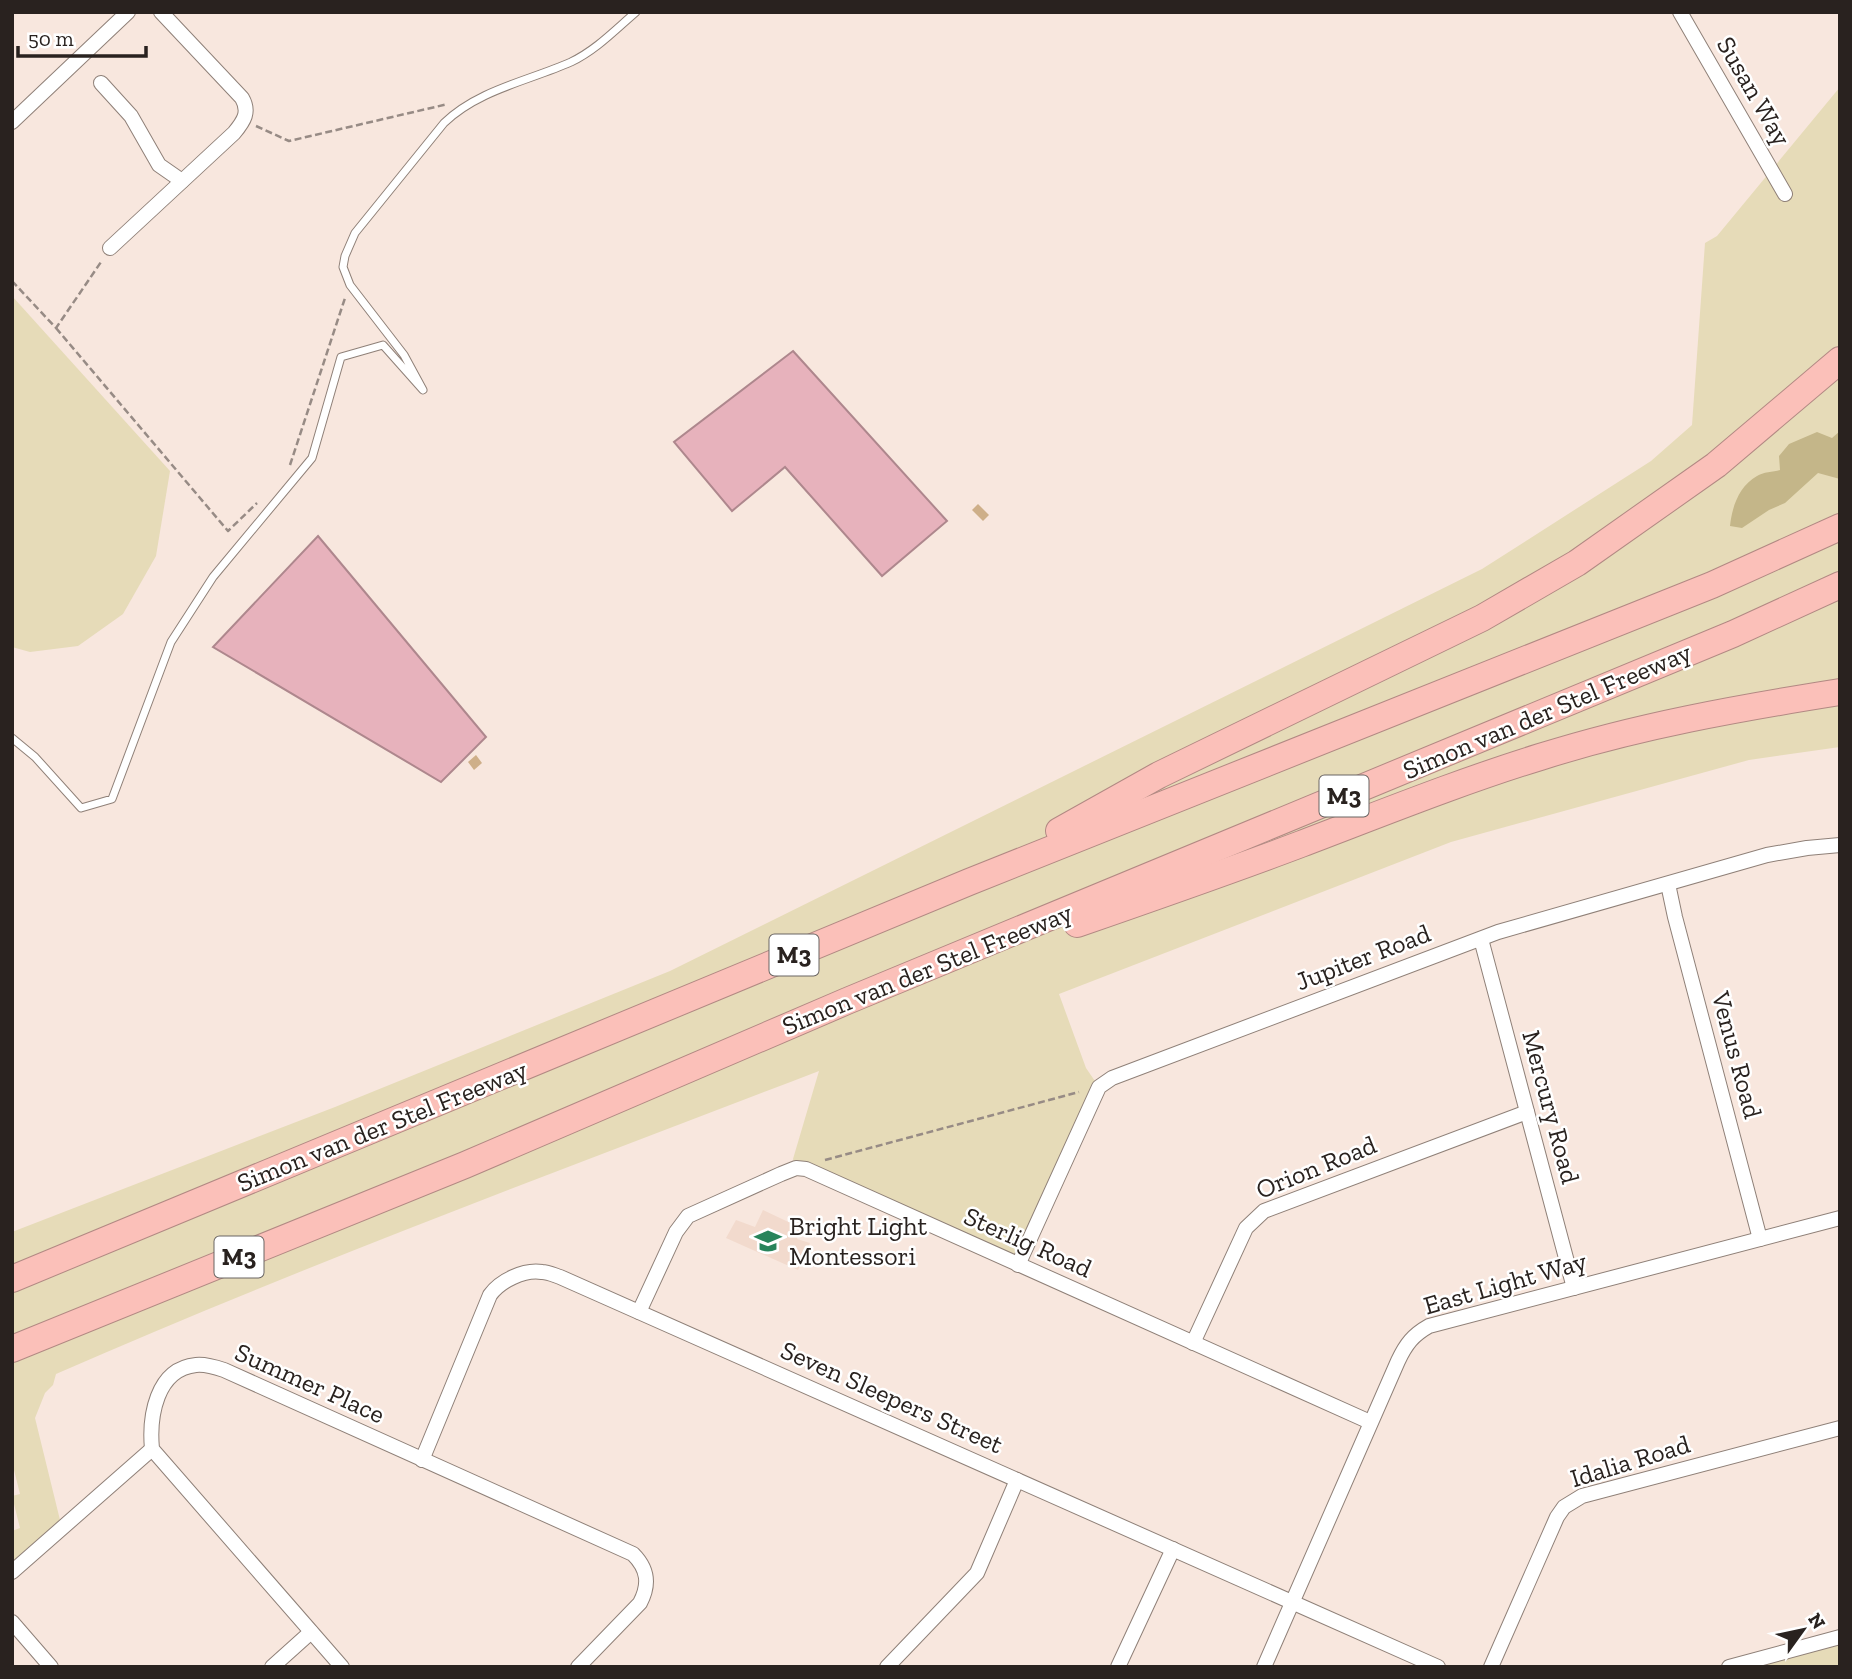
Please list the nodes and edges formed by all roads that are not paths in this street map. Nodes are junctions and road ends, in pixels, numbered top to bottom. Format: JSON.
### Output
{"nodes":[{"id":1,"x":128,"y":12,"type":"edge"},
{"id":2,"x":161,"y":12,"type":"edge"},
{"id":3,"x":636,"y":12,"type":"edge"},
{"id":4,"x":1680,"y":12,"type":"edge"},
{"id":5,"x":101,"y":83,"type":"dead end"},
{"id":6,"x":12,"y":122,"type":"edge"},
{"id":7,"x":182,"y":181,"type":"junction"},
{"id":8,"x":1785,"y":194,"type":"dead end"},
{"id":9,"x":110,"y":248,"type":"road end"},
{"id":10,"x":1840,"y":360,"type":"edge"},
{"id":11,"x":1840,"y":527,"type":"edge"},
{"id":12,"x":1840,"y":585,"type":"edge"},
{"id":13,"x":1840,"y":692,"type":"edge"},
{"id":14,"x":12,"y":738,"type":"edge"},
{"id":15,"x":1840,"y":845,"type":"edge"},
{"id":16,"x":969,"y":882,"type":"junction"},
{"id":17,"x":1668,"y":884,"type":"junction"},
{"id":18,"x":1481,"y":939,"type":"junction"},
{"id":19,"x":967,"y":952,"type":"junction"},
{"id":20,"x":1527,"y":1112,"type":"junction"},
{"id":21,"x":1840,"y":1217,"type":"edge"},
{"id":22,"x":1760,"y":1239,"type":"junction"},
{"id":23,"x":1018,"y":1265,"type":"junction"},
{"id":24,"x":12,"y":1279,"type":"edge"},
{"id":25,"x":1574,"y":1288,"type":"junction"},
{"id":26,"x":639,"y":1312,"type":"junction"},
{"id":27,"x":1193,"y":1343,"type":"junction"},
{"id":28,"x":12,"y":1349,"type":"edge"},
{"id":29,"x":1370,"y":1422,"type":"junction"},
{"id":30,"x":1840,"y":1428,"type":"edge"},
{"id":31,"x":152,"y":1449,"type":"junction"},
{"id":32,"x":422,"y":1460,"type":"junction"},
{"id":33,"x":1017,"y":1480,"type":"junction"},
{"id":34,"x":1173,"y":1549,"type":"junction"},
{"id":35,"x":12,"y":1572,"type":"edge"},
{"id":36,"x":1293,"y":1602,"type":"junction"},
{"id":37,"x":12,"y":1622,"type":"edge"},
{"id":38,"x":311,"y":1632,"type":"junction"},
{"id":39,"x":1840,"y":1637,"type":"edge"},
{"id":40,"x":51,"y":1667,"type":"edge"},
{"id":41,"x":272,"y":1667,"type":"edge"},
{"id":42,"x":342,"y":1667,"type":"edge"},
{"id":43,"x":578,"y":1667,"type":"edge"},
{"id":44,"x":887,"y":1667,"type":"edge"},
{"id":45,"x":1118,"y":1667,"type":"edge"},
{"id":46,"x":1264,"y":1667,"type":"edge"},
{"id":47,"x":1438,"y":1667,"type":"edge"},
{"id":48,"x":1491,"y":1667,"type":"edge"},
{"id":49,"x":1728,"y":1667,"type":"edge"}],
"edges":[{"from":1,"to":6,"type":"street"},
{"from":2,"to":7,"type":"street"},
{"from":3,"to":14,"type":"lane"},
{"from":4,"to":8,"type":"street","name":"Susan Way"},
{"from":5,"to":7,"type":"street"},
{"from":7,"to":9,"type":"street"},
{"from":10,"to":16,"type":"highway"},
{"from":11,"to":16,"type":"highway","name":"Simon van der Stel Freeway","number":"M3"},
{"from":12,"to":19,"type":"highway","name":"Simon van der Stel Freeway","number":"M3"},
{"from":13,"to":19,"type":"highway"},
{"from":15,"to":17,"type":"street","name":"Jupiter Road"},
{"from":16,"to":24,"type":"highway","name":"Simon van der Stel Freeway","number":"M3"},
{"from":17,"to":18,"type":"street","name":"Jupiter Road"},
{"from":17,"to":22,"type":"street","name":"Venus Road"},
{"from":18,"to":20,"type":"street","name":"Mercury Road"},
{"from":18,"to":23,"type":"street","name":"Jupiter Road"},
{"from":19,"to":28,"type":"highway","name":"Simon van der Stel Freeway","number":"M3"},
{"from":20,"to":25,"type":"street","name":"Mercury Road"},
{"from":20,"to":27,"type":"street","name":"Orion Road"},
{"from":21,"to":22,"type":"street","name":"East Light Way"},
{"from":22,"to":25,"type":"street","name":"East Light Way"},
{"from":23,"to":26,"type":"street","name":"Sterlig Road"},
{"from":23,"to":27,"type":"street","name":"Sterlig Road"},
{"from":25,"to":29,"type":"street","name":"East Light Way"},
{"from":26,"to":32,"type":"street","name":"Seven Sleepers Street"},
{"from":26,"to":33,"type":"street","name":"Seven Sleepers Street"},
{"from":27,"to":29,"type":"street","name":"Sterlig Road"},
{"from":29,"to":36,"type":"street","name":"East Light Way"},
{"from":30,"to":48,"type":"street","name":"Idalia Road"},
{"from":31,"to":32,"type":"street","name":"Summer Place"},
{"from":31,"to":35,"type":"street"},
{"from":31,"to":38,"type":"street"},
{"from":32,"to":43,"type":"street","name":"Summer Place"},
{"from":33,"to":34,"type":"street","name":"Seven Sleepers Street"},
{"from":33,"to":44,"type":"street"},
{"from":34,"to":36,"type":"street","name":"Seven Sleepers Street"},
{"from":34,"to":45,"type":"street"},
{"from":36,"to":46,"type":"street","name":"East Light Way"},
{"from":36,"to":47,"type":"street","name":"Seven Sleepers Street"},
{"from":37,"to":40,"type":"street"},
{"from":38,"to":41,"type":"street"},
{"from":38,"to":42,"type":"street"},
{"from":39,"to":49,"type":"street"}]}
